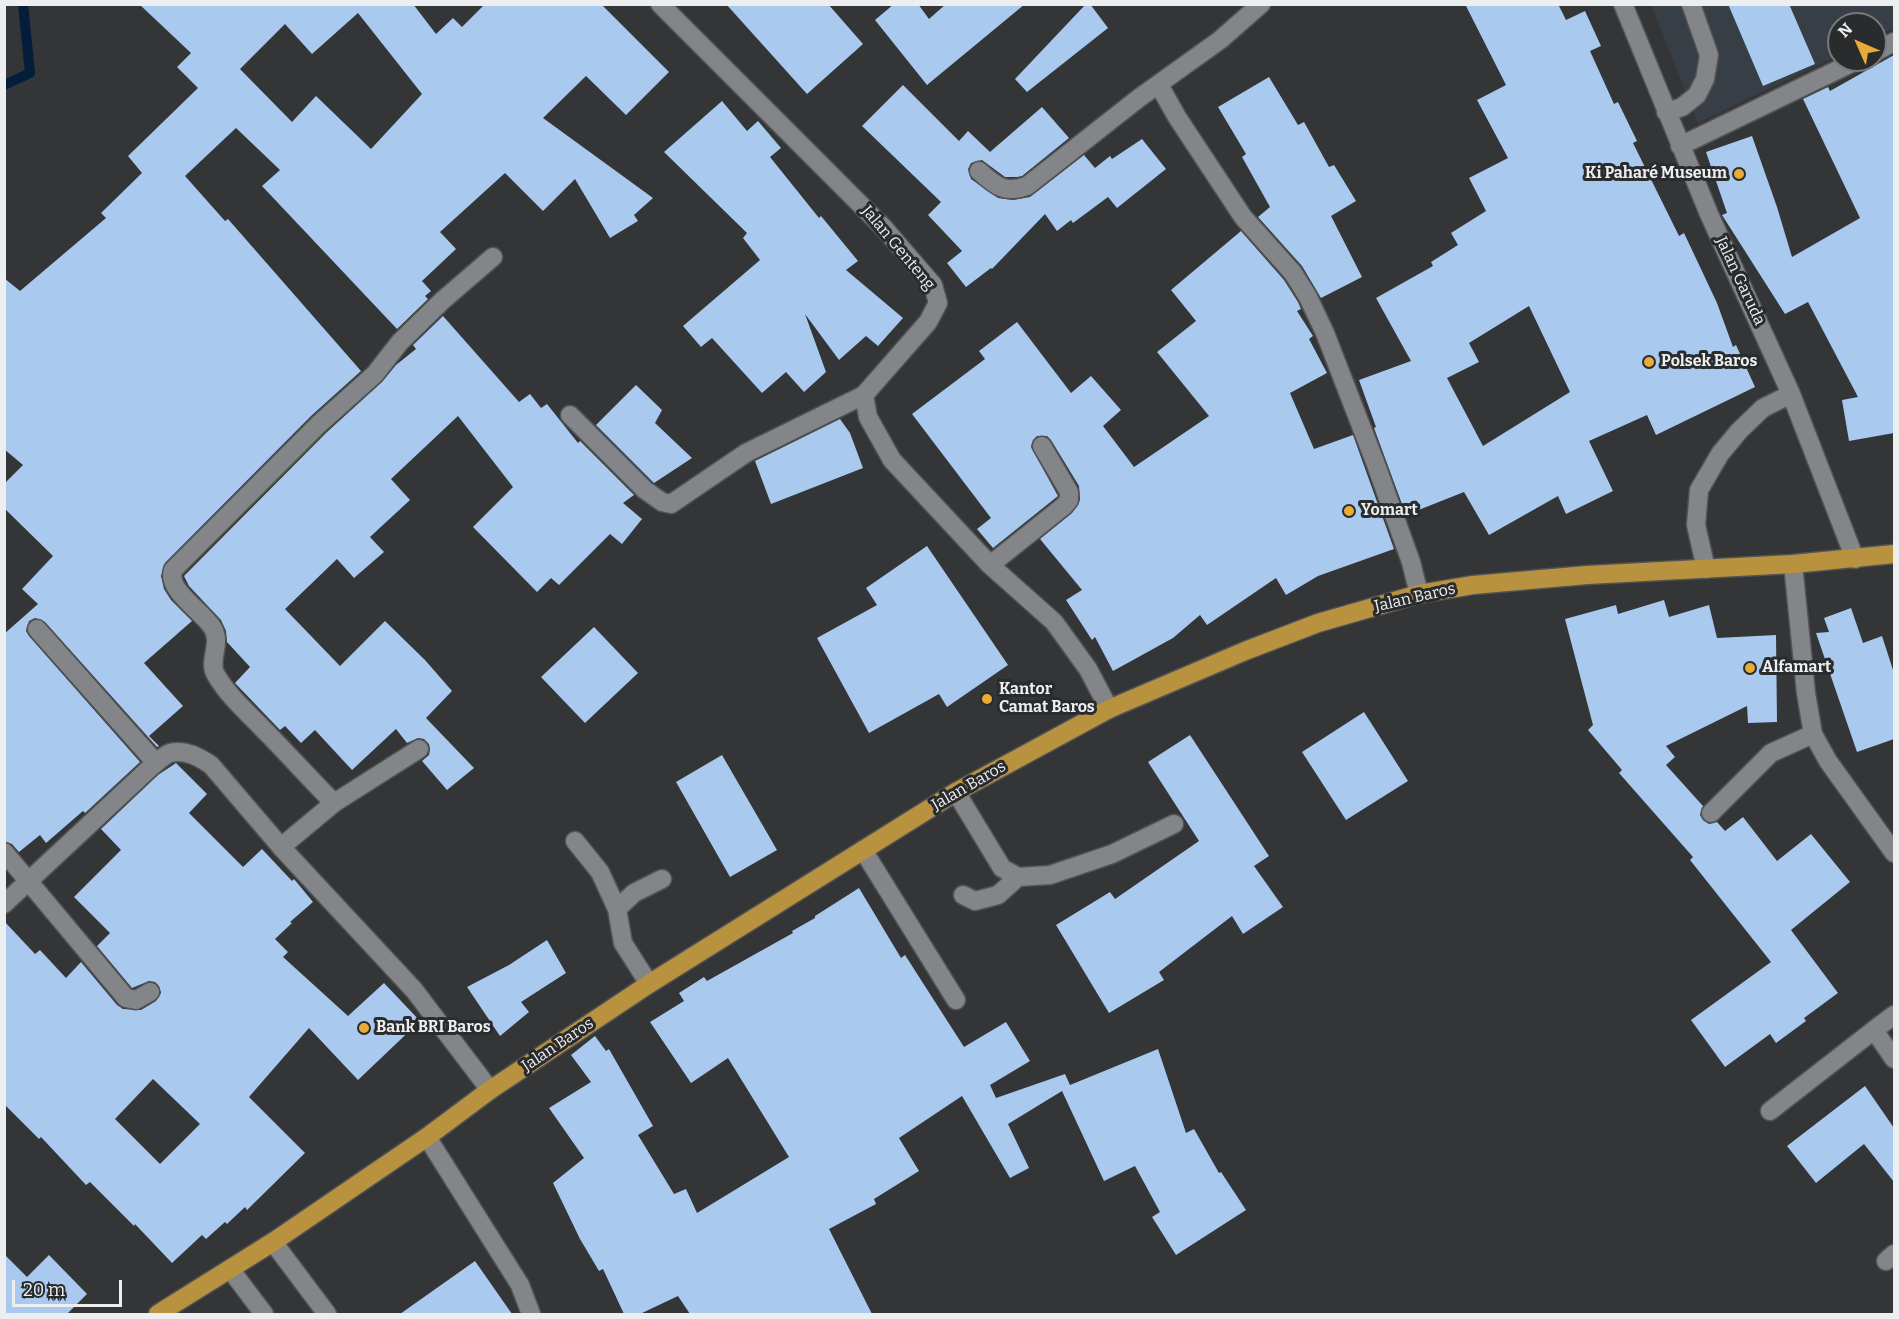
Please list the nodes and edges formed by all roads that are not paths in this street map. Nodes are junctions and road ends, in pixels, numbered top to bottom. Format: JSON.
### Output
{"nodes":[{"id":1,"x":660,"y":4,"type":"edge"},
{"id":2,"x":1261,"y":4,"type":"edge"},
{"id":3,"x":1623,"y":4,"type":"edge"},
{"id":4,"x":1691,"y":4,"type":"edge"},
{"id":5,"x":1833,"y":72,"type":"edge"},
{"id":6,"x":1159,"y":85,"type":"junction"},
{"id":7,"x":1666,"y":112,"type":"junction"},
{"id":8,"x":1680,"y":146,"type":"junction"},
{"id":9,"x":979,"y":171,"type":"dead end"},
{"id":10,"x":494,"y":256,"type":"dead end"},
{"id":11,"x":1791,"y":394,"type":"junction"},
{"id":12,"x":864,"y":395,"type":"junction"},
{"id":13,"x":570,"y":415,"type":"dead end"},
{"id":14,"x":1042,"y":446,"type":"dead end"},
{"id":15,"x":1894,"y":554,"type":"edge"},
{"id":16,"x":1855,"y":559,"type":"junction"},
{"id":17,"x":1793,"y":564,"type":"junction"},
{"id":18,"x":990,"y":565,"type":"junction"},
{"id":19,"x":1706,"y":569,"type":"junction"},
{"id":20,"x":1419,"y":594,"type":"junction"},
{"id":21,"x":37,"y":629,"type":"dead end"},
{"id":22,"x":1109,"y":709,"type":"junction"},
{"id":23,"x":1813,"y":734,"type":"junction"},
{"id":24,"x":419,"y":749,"type":"dead end"},
{"id":25,"x":156,"y":763,"type":"junction"},
{"id":26,"x":956,"y":792,"type":"junction"},
{"id":27,"x":334,"y":803,"type":"junction"},
{"id":28,"x":1710,"y":813,"type":"dead end"},
{"id":29,"x":1173,"y":824,"type":"dead end"},
{"id":30,"x":575,"y":841,"type":"dead end"},
{"id":31,"x":281,"y":847,"type":"junction"},
{"id":32,"x":863,"y":850,"type":"junction"},
{"id":33,"x":4,"y":852,"type":"edge"},
{"id":34,"x":1894,"y":853,"type":"edge"},
{"id":35,"x":1018,"y":877,"type":"junction"},
{"id":36,"x":662,"y":879,"type":"dead end"},
{"id":37,"x":29,"y":881,"type":"junction"},
{"id":38,"x":963,"y":895,"type":"dead end"},
{"id":39,"x":4,"y":904,"type":"edge"},
{"id":40,"x":617,"y":909,"type":"junction"},
{"id":41,"x":649,"y":984,"type":"junction"},
{"id":42,"x":150,"y":992,"type":"dead end"},
{"id":43,"x":956,"y":1000,"type":"dead end"},
{"id":44,"x":1894,"y":1015,"type":"edge"},
{"id":45,"x":1874,"y":1030,"type":"junction"},
{"id":46,"x":1894,"y":1059,"type":"edge"},
{"id":47,"x":490,"y":1090,"type":"junction"},
{"id":48,"x":1770,"y":1111,"type":"dead end"},
{"id":49,"x":427,"y":1137,"type":"junction"},
{"id":50,"x":273,"y":1242,"type":"junction"},
{"id":51,"x":231,"y":1269,"type":"junction"},
{"id":52,"x":158,"y":1314,"type":"edge"},
{"id":53,"x":264,"y":1314,"type":"edge"},
{"id":54,"x":327,"y":1314,"type":"edge"},
{"id":55,"x":531,"y":1314,"type":"edge"}],
"edges":[{"from":1,"to":12,"type":"street","name":"Jalan Genteng"},
{"from":2,"to":6,"type":"street"},
{"from":3,"to":7,"type":"street","name":"Jalan Garuda"},
{"from":4,"to":7,"type":"street"},
{"from":5,"to":8,"type":"street"},
{"from":6,"to":9,"type":"street"},
{"from":6,"to":20,"type":"street"},
{"from":7,"to":8,"type":"street","name":"Jalan Garuda"},
{"from":8,"to":11,"type":"street","name":"Jalan Garuda"},
{"from":10,"to":27,"type":"street"},
{"from":11,"to":16,"type":"street","name":"Jalan Garuda"},
{"from":11,"to":19,"type":"street"},
{"from":12,"to":13,"type":"street"},
{"from":12,"to":18,"type":"street"},
{"from":14,"to":18,"type":"street"},
{"from":15,"to":16,"type":"main road","name":"Jalan Baros"},
{"from":16,"to":17,"type":"main road","name":"Jalan Baros"},
{"from":17,"to":19,"type":"main road","name":"Jalan Baros"},
{"from":17,"to":23,"type":"street"},
{"from":18,"to":22,"type":"street"},
{"from":19,"to":20,"type":"main road","name":"Jalan Baros"},
{"from":20,"to":22,"type":"main road","name":"Jalan Baros"},
{"from":21,"to":25,"type":"street"},
{"from":22,"to":26,"type":"main road","name":"Jalan Baros"},
{"from":23,"to":28,"type":"street"},
{"from":23,"to":34,"type":"street"},
{"from":24,"to":27,"type":"street"},
{"from":25,"to":31,"type":"street"},
{"from":25,"to":37,"type":"street"},
{"from":26,"to":32,"type":"main road","name":"Jalan Baros"},
{"from":26,"to":35,"type":"street"},
{"from":27,"to":31,"type":"street"},
{"from":29,"to":35,"type":"street"},
{"from":30,"to":40,"type":"street"},
{"from":31,"to":47,"type":"street"},
{"from":32,"to":41,"type":"main road","name":"Jalan Baros"},
{"from":32,"to":43,"type":"street"},
{"from":33,"to":37,"type":"street"},
{"from":35,"to":38,"type":"street"},
{"from":36,"to":40,"type":"street"},
{"from":37,"to":39,"type":"street"},
{"from":37,"to":42,"type":"street"},
{"from":40,"to":41,"type":"street"},
{"from":41,"to":47,"type":"main road","name":"Jalan Baros"},
{"from":44,"to":45,"type":"street"},
{"from":45,"to":46,"type":"street"},
{"from":45,"to":48,"type":"street"},
{"from":47,"to":49,"type":"main road","name":"Jalan Baros"},
{"from":49,"to":50,"type":"main road","name":"Jalan Baros"},
{"from":49,"to":55,"type":"street"},
{"from":50,"to":51,"type":"main road","name":"Jalan Baros"},
{"from":50,"to":54,"type":"street"},
{"from":51,"to":52,"type":"main road","name":"Jalan Baros"},
{"from":51,"to":53,"type":"street"}]}
